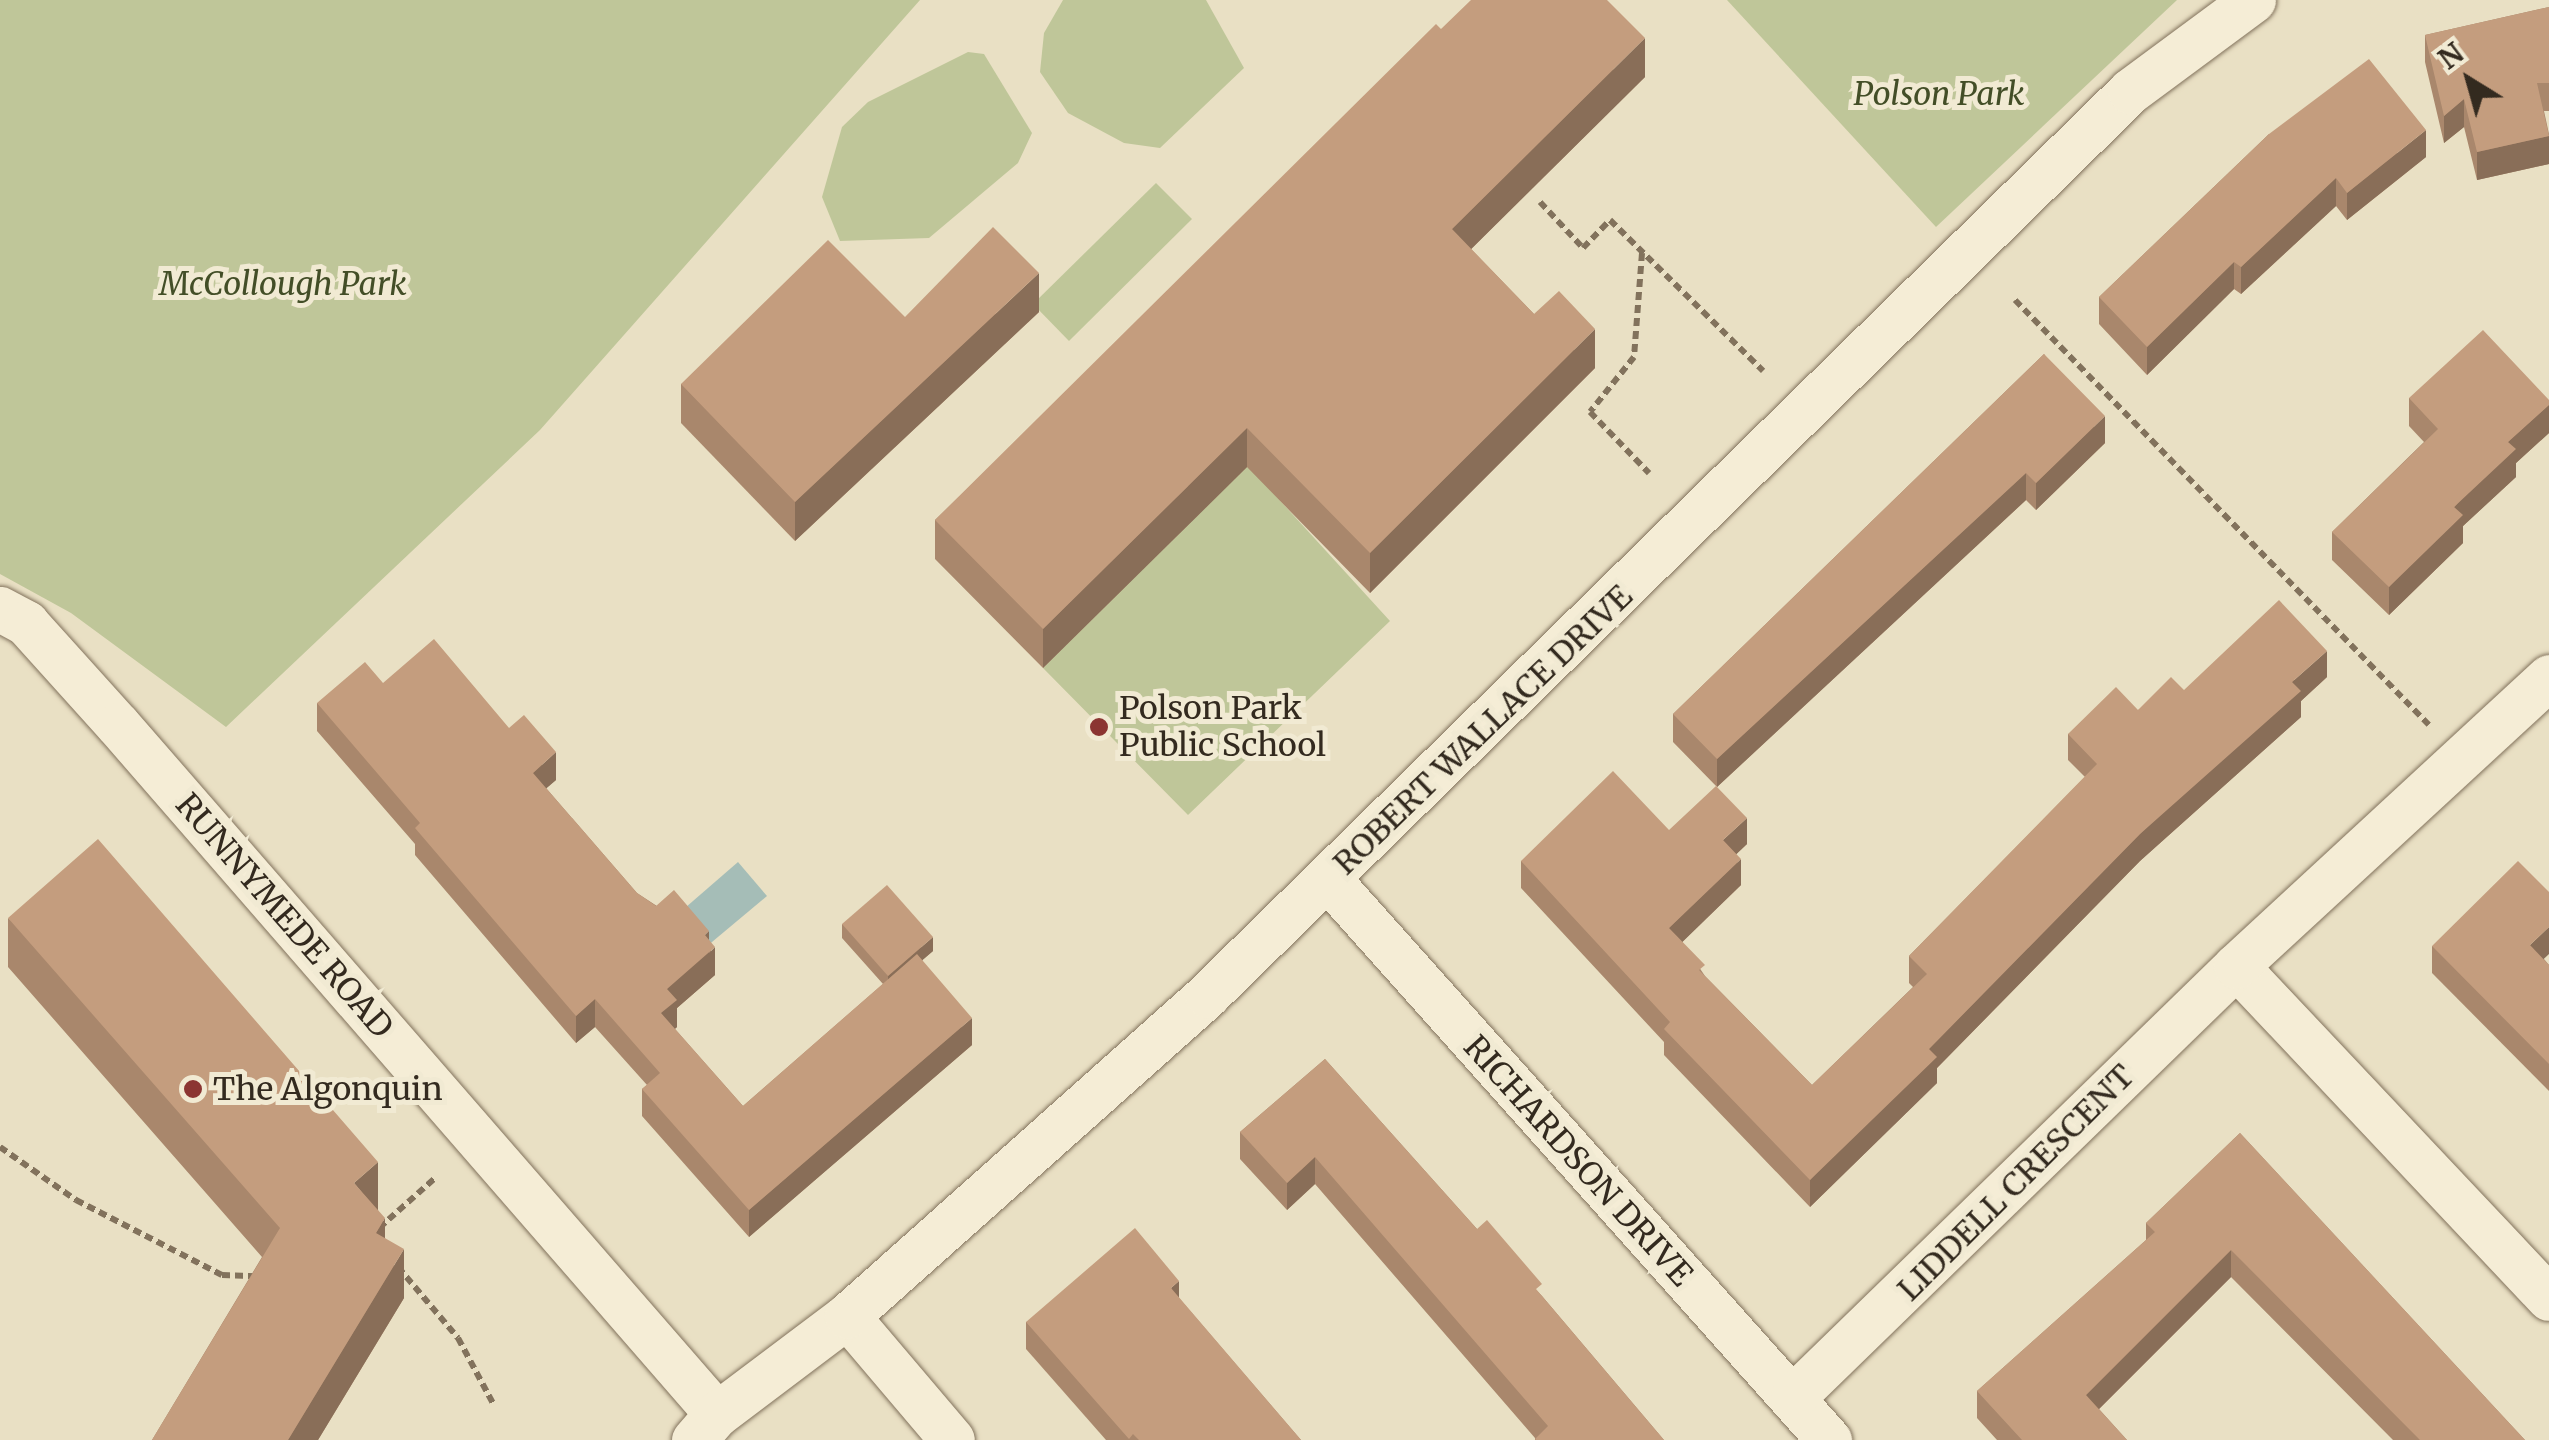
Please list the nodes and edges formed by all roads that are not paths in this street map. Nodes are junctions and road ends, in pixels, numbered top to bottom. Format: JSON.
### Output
{"nodes":[{"id":1,"x":2254,"y":0,"type":"edge"},
{"id":2,"x":0,"y":609,"type":"edge"},
{"id":3,"x":2549,"y":677,"type":"edge"},
{"id":4,"x":1329,"y":880,"type":"junction"},
{"id":5,"x":2236,"y":966,"type":"junction"},
{"id":6,"x":2549,"y":1298,"type":"edge"},
{"id":7,"x":847,"y":1316,"type":"junction"},
{"id":8,"x":1793,"y":1397,"type":"junction"},
{"id":9,"x":706,"y":1427,"type":"edge"},
{"id":10,"x":952,"y":1440,"type":"edge"},
{"id":11,"x":1829,"y":1440,"type":"edge"}],
"edges":[{"from":1,"to":4,"type":"street","name":"ROBERT WALLACE DRIVE"},
{"from":2,"to":9,"type":"street","name":"RUNNYMEDE ROAD"},
{"from":3,"to":5,"type":"street","name":"LIDDELL CRESCENT"},
{"from":4,"to":7,"type":"street","name":"ROBERT WALLACE DRIVE"},
{"from":4,"to":8,"type":"street","name":"RICHARDSON DRIVE"},
{"from":5,"to":6,"type":"street"},
{"from":5,"to":8,"type":"street","name":"LIDDELL CRESCENT"},
{"from":7,"to":9,"type":"street","name":"ROBERT WALLACE DRIVE"},
{"from":7,"to":10,"type":"street"},
{"from":8,"to":11,"type":"street","name":"RICHARDSON DRIVE"}]}
